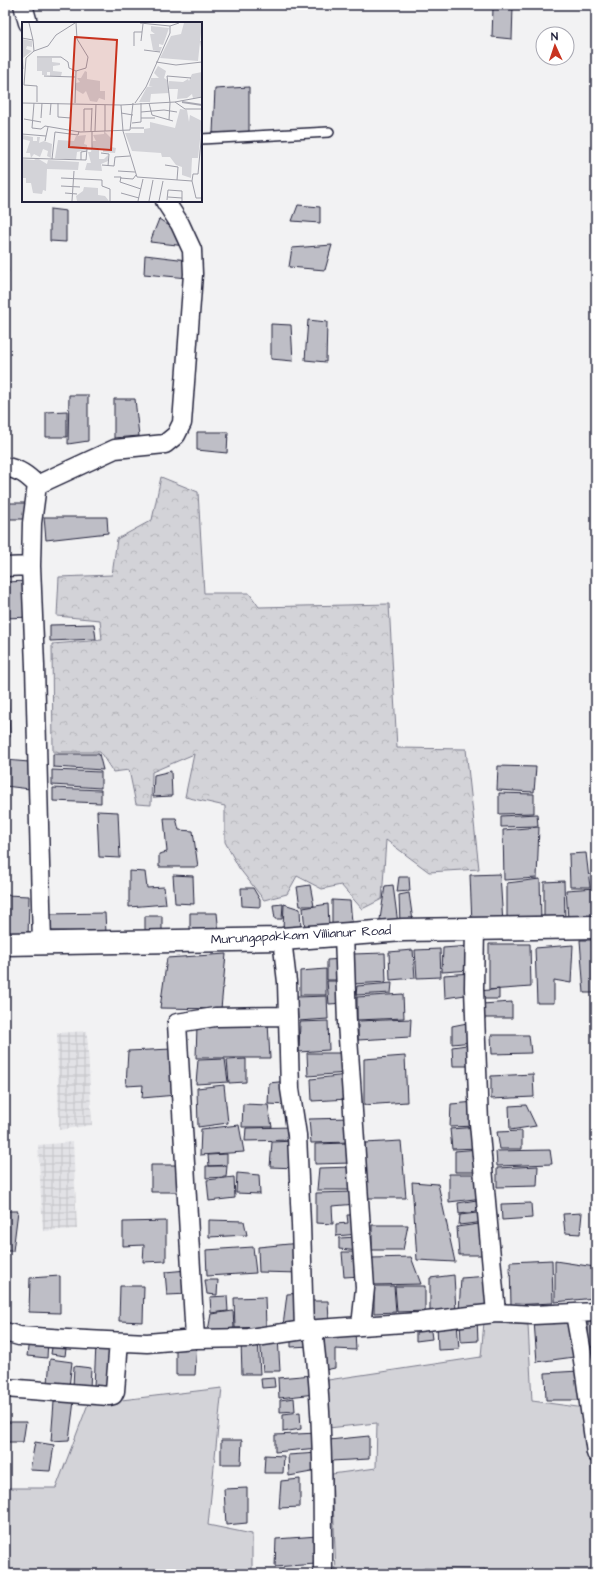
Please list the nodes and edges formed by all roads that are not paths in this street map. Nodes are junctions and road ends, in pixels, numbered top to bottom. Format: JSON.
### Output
{"nodes":[{"id":1,"x":23,"y":5,"type":"edge"},
{"id":2,"x":28,"y":22,"type":"edge"},
{"id":3,"x":329,"y":132,"type":"dead end"},
{"id":4,"x":202,"y":139,"type":"edge"},
{"id":5,"x":166,"y":202,"type":"edge"},
{"id":6,"x":5,"y":467,"type":"edge"},
{"id":7,"x":37,"y":485,"type":"junction"},
{"id":8,"x":31,"y":566,"type":"junction"},
{"id":9,"x":5,"y":567,"type":"edge"},
{"id":10,"x":596,"y":927,"type":"edge"},
{"id":11,"x":474,"y":928,"type":"junction"},
{"id":12,"x":344,"y":934,"type":"junction"},
{"id":13,"x":282,"y":939,"type":"junction"},
{"id":14,"x":42,"y":943,"type":"junction"},
{"id":15,"x":5,"y":944,"type":"edge"},
{"id":16,"x":288,"y":1016,"type":"junction"},
{"id":17,"x":596,"y":1312,"type":"edge"},
{"id":18,"x":496,"y":1313,"type":"junction"},
{"id":19,"x":575,"y":1314,"type":"junction"},
{"id":20,"x":361,"y":1326,"type":"junction"},
{"id":21,"x":309,"y":1330,"type":"junction"},
{"id":22,"x":5,"y":1332,"type":"edge"},
{"id":23,"x":195,"y":1339,"type":"junction"},
{"id":24,"x":119,"y":1342,"type":"junction"},
{"id":25,"x":5,"y":1388,"type":"edge"},
{"id":26,"x":596,"y":1453,"type":"edge"},
{"id":27,"x":323,"y":1574,"type":"edge"}],
"edges":[{"from":1,"to":2,"type":"street"},
{"from":3,"to":4,"type":"lane"},
{"from":5,"to":7,"type":"street"},
{"from":6,"to":7,"type":"street"},
{"from":7,"to":8,"type":"street"},
{"from":8,"to":9,"type":"street"},
{"from":8,"to":14,"type":"street"},
{"from":10,"to":11,"type":"main road","name":"Murungapakkam Villianur Road"},
{"from":11,"to":12,"type":"main road","name":"Murungapakkam Villianur Road"},
{"from":11,"to":18,"type":"street"},
{"from":12,"to":13,"type":"main road","name":"Murungapakkam Villianur Road"},
{"from":12,"to":20,"type":"street"},
{"from":13,"to":14,"type":"main road","name":"Murungapakkam Villianur Road"},
{"from":13,"to":16,"type":"street"},
{"from":14,"to":15,"type":"main road","name":"Murungapakkam Villianur Road"},
{"from":16,"to":21,"type":"street"},
{"from":16,"to":23,"type":"street"},
{"from":17,"to":19,"type":"street"},
{"from":18,"to":19,"type":"street"},
{"from":18,"to":20,"type":"street"},
{"from":19,"to":26,"type":"street"},
{"from":20,"to":21,"type":"street"},
{"from":21,"to":23,"type":"street"},
{"from":21,"to":27,"type":"street"},
{"from":22,"to":24,"type":"street"},
{"from":23,"to":24,"type":"street"},
{"from":24,"to":25,"type":"street"}]}
